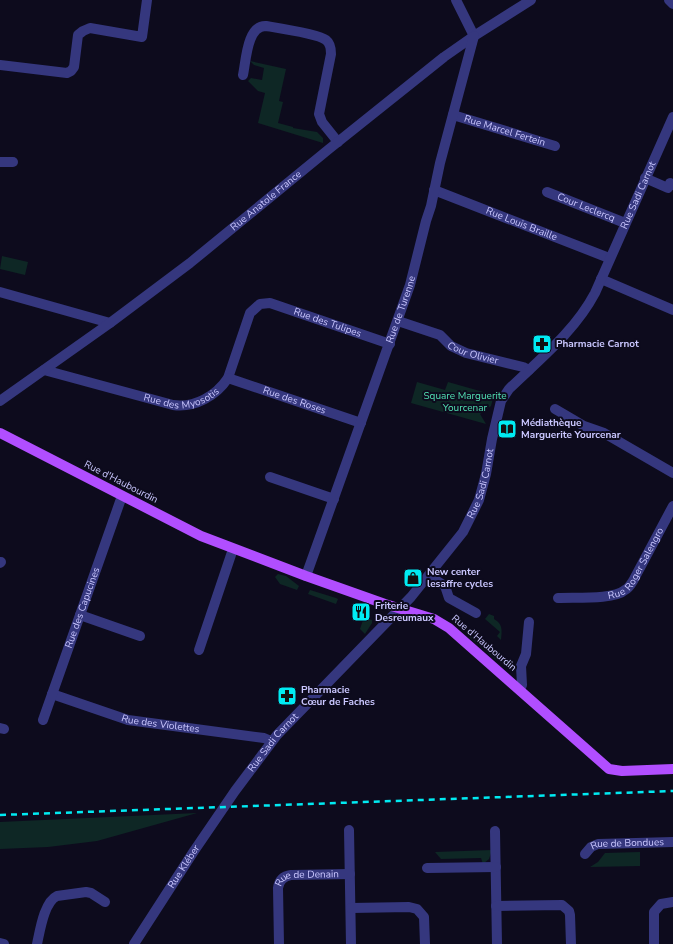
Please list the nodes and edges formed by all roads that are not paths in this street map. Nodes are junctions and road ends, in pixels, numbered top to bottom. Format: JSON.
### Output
{"nodes":[{"id":1,"x":147,"y":0,"type":"edge"},
{"id":2,"x":456,"y":0,"type":"edge"},
{"id":3,"x":531,"y":0,"type":"edge"},
{"id":4,"x":669,"y":0,"type":"edge"},
{"id":5,"x":673,"y":4,"type":"edge"},
{"id":6,"x":474,"y":36,"type":"junction"},
{"id":7,"x":0,"y":65,"type":"edge"},
{"id":8,"x":243,"y":75,"type":"dead end"},
{"id":9,"x":453,"y":115,"type":"junction"},
{"id":10,"x":672,"y":124,"type":"edge"},
{"id":11,"x":338,"y":142,"type":"junction"},
{"id":12,"x":555,"y":146,"type":"dead end"},
{"id":13,"x":0,"y":162,"type":"edge"},
{"id":14,"x":12,"y":162,"type":"dead end"},
{"id":15,"x":645,"y":178,"type":"junction"},
{"id":16,"x":673,"y":185,"type":"edge"},
{"id":17,"x":434,"y":190,"type":"junction"},
{"id":18,"x":547,"y":192,"type":"dead end"},
{"id":19,"x":625,"y":223,"type":"junction"},
{"id":20,"x":609,"y":258,"type":"junction"},
{"id":21,"x":601,"y":279,"type":"junction"},
{"id":22,"x":0,"y":292,"type":"edge"},
{"id":23,"x":264,"y":303,"type":"joint"},
{"id":24,"x":673,"y":310,"type":"edge"},
{"id":25,"x":398,"y":321,"type":"junction"},
{"id":26,"x":110,"y":323,"type":"junction"},
{"id":27,"x":390,"y":344,"type":"junction"},
{"id":28,"x":44,"y":370,"type":"junction"},
{"id":29,"x":529,"y":370,"type":"junction"},
{"id":30,"x":228,"y":378,"type":"junction"},
{"id":31,"x":0,"y":401,"type":"edge"},
{"id":32,"x":555,"y":409,"type":"dead end"},
{"id":33,"x":361,"y":423,"type":"junction"},
{"id":34,"x":0,"y":433,"type":"edge"},
{"id":35,"x":673,"y":473,"type":"edge"},
{"id":36,"x":270,"y":477,"type":"dead end"},
{"id":37,"x":122,"y":496,"type":"junction"},
{"id":38,"x":334,"y":499,"type":"junction"},
{"id":39,"x":673,"y":506,"type":"edge"},
{"id":40,"x":234,"y":549,"type":"junction"},
{"id":41,"x":306,"y":576,"type":"junction"},
{"id":42,"x":429,"y":576,"type":"junction"},
{"id":43,"x":558,"y":598,"type":"dead end"},
{"id":44,"x":400,"y":608,"type":"junction"},
{"id":45,"x":476,"y":612,"type":"dead end"},
{"id":46,"x":80,"y":615,"type":"junction"},
{"id":47,"x":529,"y":622,"type":"dead end"},
{"id":48,"x":140,"y":636,"type":"dead end"},
{"id":49,"x":199,"y":650,"type":"dead end"},
{"id":50,"x":520,"y":689,"type":"junction"},
{"id":51,"x":52,"y":694,"type":"junction"},
{"id":52,"x":43,"y":720,"type":"dead end"},
{"id":53,"x":271,"y":741,"type":"junction"},
{"id":54,"x":673,"y":769,"type":"edge"},
{"id":55,"x":235,"y":791,"type":"joint"},
{"id":56,"x":349,"y":830,"type":"dead end"},
{"id":57,"x":495,"y":831,"type":"dead end"},
{"id":58,"x":673,"y":842,"type":"edge"},
{"id":59,"x":586,"y":854,"type":"dead end"},
{"id":60,"x":496,"y":867,"type":"junction"},
{"id":61,"x":427,"y":868,"type":"dead end"},
{"id":62,"x":350,"y":874,"type":"junction"},
{"id":63,"x":105,"y":902,"type":"dead end"},
{"id":64,"x":673,"y":902,"type":"edge"},
{"id":65,"x":496,"y":906,"type":"junction"},
{"id":66,"x":351,"y":908,"type":"junction"},
{"id":67,"x":0,"y":943,"type":"edge"},
{"id":68,"x":4,"y":944,"type":"edge"},
{"id":69,"x":36,"y":944,"type":"edge"},
{"id":70,"x":134,"y":944,"type":"edge"},
{"id":71,"x":279,"y":944,"type":"edge"},
{"id":72,"x":351,"y":944,"type":"edge"},
{"id":73,"x":425,"y":944,"type":"edge"},
{"id":74,"x":497,"y":944,"type":"edge"},
{"id":75,"x":572,"y":944,"type":"edge"},
{"id":76,"x":654,"y":944,"type":"edge"}],
"edges":[{"from":1,"to":7,"type":"street"},
{"from":2,"to":6,"type":"street"},
{"from":3,"to":6,"type":"street","name":"Rue Anatole France"},
{"from":4,"to":5,"type":"street"},
{"from":6,"to":9,"type":"street","name":"Rue de Turenne"},
{"from":6,"to":11,"type":"street","name":"Rue Anatole France"},
{"from":8,"to":11,"type":"street"},
{"from":9,"to":12,"type":"street","name":"Rue Marcel Fertein"},
{"from":9,"to":17,"type":"street","name":"Rue de Turenne"},
{"from":10,"to":15,"type":"street","name":"Rue Sadi Carnot"},
{"from":11,"to":26,"type":"street","name":"Rue Anatole France"},
{"from":13,"to":14,"type":"street"},
{"from":15,"to":16,"type":"street"},
{"from":15,"to":19,"type":"street","name":"Rue Sadi Carnot"},
{"from":17,"to":20,"type":"street","name":"Rue Louis Braille"},
{"from":17,"to":25,"type":"street","name":"Rue de Turenne"},
{"from":18,"to":19,"type":"street","name":"Cour Leclercq"},
{"from":19,"to":20,"type":"street","name":"Rue Sadi Carnot"},
{"from":20,"to":21,"type":"street","name":"Rue Sadi Carnot"},
{"from":21,"to":24,"type":"street"},
{"from":21,"to":29,"type":"street","name":"Rue Sadi Carnot"},
{"from":22,"to":26,"type":"street"},
{"from":23,"to":27,"type":"street","name":"Rue des Tulipes"},
{"from":23,"to":30,"type":"street","name":"Rue des Myosotis"},
{"from":25,"to":27,"type":"street","name":"Rue de Turenne"},
{"from":25,"to":29,"type":"street","name":"Cour Olivier"},
{"from":26,"to":28,"type":"street","name":"Rue Anatole France"},
{"from":27,"to":33,"type":"street","name":"Rue de Turenne"},
{"from":28,"to":30,"type":"street","name":"Rue des Myosotis"},
{"from":28,"to":31,"type":"street","name":"Rue Anatole France"},
{"from":29,"to":42,"type":"street","name":"Rue Sadi Carnot"},
{"from":30,"to":33,"type":"street","name":"Rue des Roses"},
{"from":32,"to":35,"type":"street"},
{"from":33,"to":38,"type":"street","name":"Rue de Turenne"},
{"from":34,"to":37,"type":"main road","name":"Rue d'Haubourdin"},
{"from":36,"to":38,"type":"street"},
{"from":37,"to":40,"type":"main road","name":"Rue d'Haubourdin"},
{"from":37,"to":46,"type":"street","name":"Rue des Capucines"},
{"from":38,"to":41,"type":"street","name":"Rue de Turenne"},
{"from":39,"to":43,"type":"street","name":"Rue Roger Salengro"},
{"from":40,"to":41,"type":"main road","name":"Rue d'Haubourdin"},
{"from":40,"to":49,"type":"street"},
{"from":41,"to":44,"type":"main road","name":"Rue d'Haubourdin"},
{"from":42,"to":44,"type":"street","name":"Rue Sadi Carnot"},
{"from":42,"to":45,"type":"street"},
{"from":44,"to":50,"type":"main road","name":"Rue d'Haubourdin"},
{"from":44,"to":53,"type":"street","name":"Rue Sadi Carnot"},
{"from":46,"to":48,"type":"street"},
{"from":46,"to":51,"type":"street","name":"Rue des Capucines"},
{"from":47,"to":50,"type":"street"},
{"from":50,"to":54,"type":"main road","name":"Rue d'Haubourdin"},
{"from":51,"to":52,"type":"street","name":"Rue des Capucines"},
{"from":51,"to":53,"type":"street","name":"Rue des Violettes"},
{"from":53,"to":55,"type":"street","name":"Rue Sadi Carnot"},
{"from":55,"to":70,"type":"street","name":"Rue Kléber"},
{"from":56,"to":62,"type":"street"},
{"from":57,"to":60,"type":"street"},
{"from":58,"to":59,"type":"street","name":"Rue de Bondues"},
{"from":60,"to":61,"type":"street"},
{"from":60,"to":65,"type":"street"},
{"from":62,"to":66,"type":"street"},
{"from":62,"to":71,"type":"street","name":"Rue de Denain"},
{"from":63,"to":69,"type":"street"},
{"from":64,"to":76,"type":"street"},
{"from":65,"to":74,"type":"street"},
{"from":65,"to":75,"type":"street"},
{"from":66,"to":72,"type":"street"},
{"from":66,"to":73,"type":"street"},
{"from":67,"to":68,"type":"street"}]}
